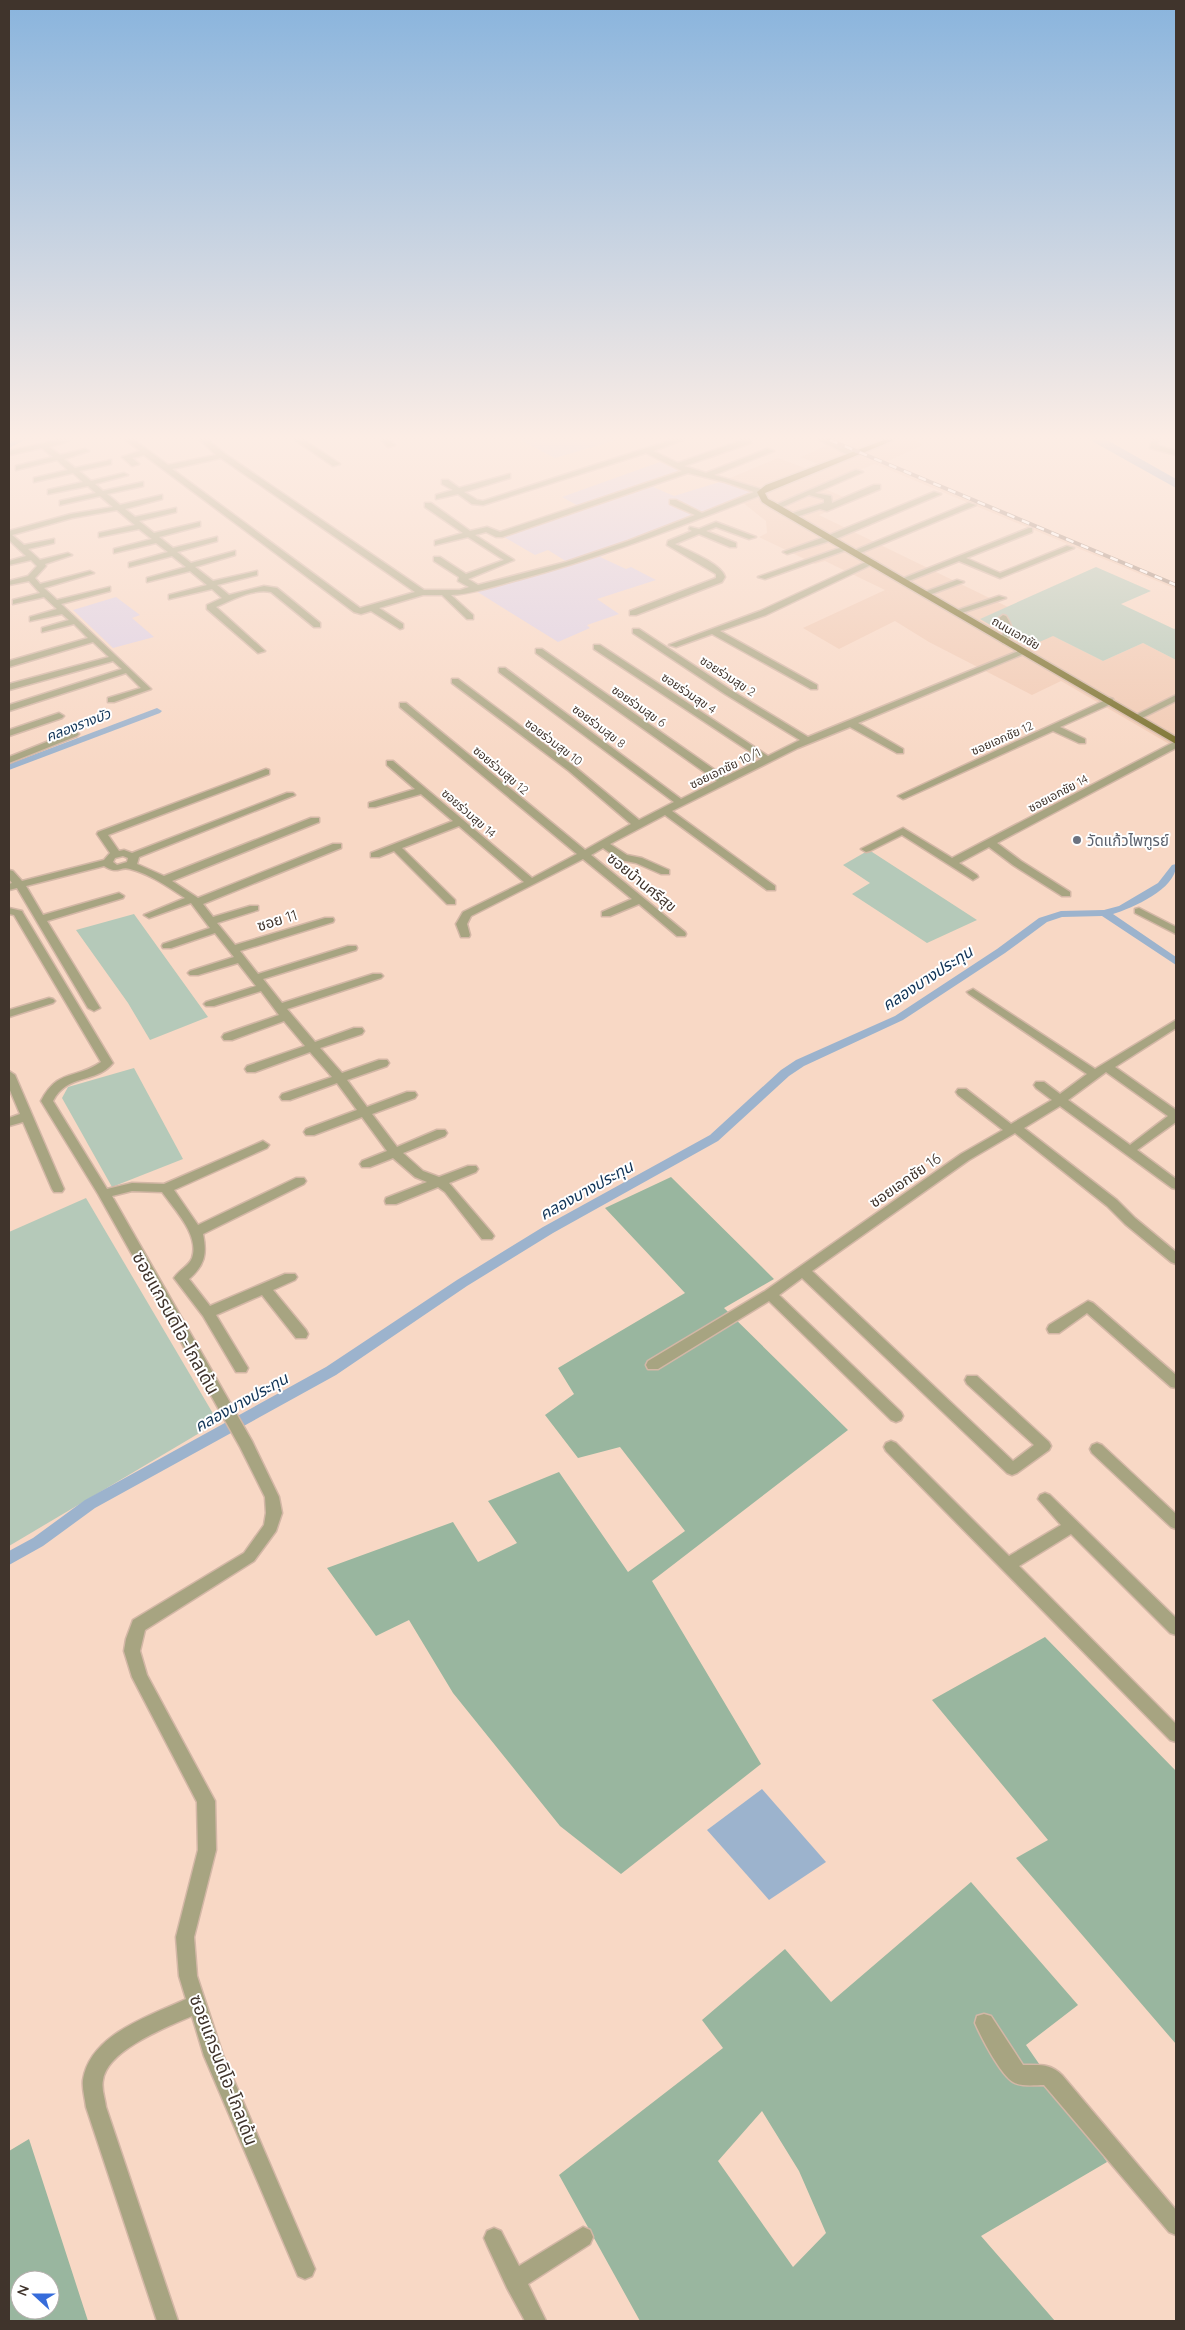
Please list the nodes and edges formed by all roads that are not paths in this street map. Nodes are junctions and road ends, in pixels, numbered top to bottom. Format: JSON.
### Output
{"nodes":[{"id":1,"x":21,"y":549,"type":"edge"},
{"id":2,"x":123,"y":549,"type":"edge"},
{"id":3,"x":168,"y":549,"type":"edge"},
{"id":4,"x":183,"y":549,"type":"edge"},
{"id":5,"x":277,"y":549,"type":"edge"},
{"id":6,"x":357,"y":549,"type":"edge"},
{"id":7,"x":491,"y":549,"type":"edge"},
{"id":8,"x":611,"y":549,"type":"edge"},
{"id":9,"x":678,"y":549,"type":"edge"},
{"id":10,"x":797,"y":549,"type":"edge"},
{"id":11,"x":854,"y":549,"type":"edge"},
{"id":12,"x":983,"y":549,"type":"edge"},
{"id":13,"x":1068,"y":549,"type":"edge"},
{"id":14,"x":851,"y":550,"type":"junction"},
{"id":15,"x":116,"y":551,"type":"dead end"},
{"id":16,"x":172,"y":552,"type":"junction"},
{"id":17,"x":787,"y":552,"type":"dead end"},
{"id":18,"x":232,"y":553,"type":"dead end"},
{"id":19,"x":68,"y":555,"type":"dead end"},
{"id":20,"x":32,"y":557,"type":"junction"},
{"id":21,"x":960,"y":558,"type":"junction"},
{"id":22,"x":438,"y":559,"type":"dead end"},
{"id":23,"x":873,"y":562,"type":"junction"},
{"id":24,"x":9,"y":563,"type":"edge"},
{"id":25,"x":38,"y":563,"type":"junction"},
{"id":26,"x":132,"y":565,"type":"dead end"},
{"id":27,"x":190,"y":567,"type":"junction"},
{"id":28,"x":90,"y":573,"type":"dead end"},
{"id":29,"x":254,"y":573,"type":"dead end"},
{"id":30,"x":464,"y":577,"type":"junction"},
{"id":31,"x":762,"y":577,"type":"dead end"},
{"id":32,"x":31,"y":578,"type":"junction"},
{"id":33,"x":150,"y":580,"type":"dead end"},
{"id":34,"x":903,"y":580,"type":"junction"},
{"id":35,"x":960,"y":582,"type":"dead end"},
{"id":36,"x":9,"y":583,"type":"edge"},
{"id":37,"x":212,"y":585,"type":"junction"},
{"id":38,"x":38,"y":587,"type":"junction"},
{"id":39,"x":477,"y":588,"type":"junction"},
{"id":40,"x":107,"y":589,"type":"dead end"},
{"id":41,"x":422,"y":593,"type":"junction"},
{"id":42,"x":46,"y":594,"type":"junction"},
{"id":43,"x":445,"y":594,"type":"junction"},
{"id":44,"x":926,"y":594,"type":"junction"},
{"id":45,"x":172,"y":598,"type":"dead end"},
{"id":46,"x":228,"y":598,"type":"junction"},
{"id":47,"x":1002,"y":598,"type":"dead end"},
{"id":48,"x":16,"y":602,"type":"dead end"},
{"id":49,"x":56,"y":603,"type":"junction"},
{"id":50,"x":374,"y":608,"type":"junction"},
{"id":51,"x":66,"y":610,"type":"junction"},
{"id":52,"x":956,"y":612,"type":"junction"},
{"id":53,"x":633,"y":613,"type":"dead end"},
{"id":54,"x":470,"y":617,"type":"dead end"},
{"id":55,"x":1003,"y":618,"type":"dead end"},
{"id":56,"x":33,"y":619,"type":"dead end"},
{"id":57,"x":76,"y":621,"type":"junction"},
{"id":58,"x":317,"y":625,"type":"dead end"},
{"id":59,"x":400,"y":626,"type":"dead end"},
{"id":60,"x":45,"y":630,"type":"dead end"},
{"id":61,"x":636,"y":631,"type":"dead end"},
{"id":62,"x":713,"y":632,"type":"junction"},
{"id":63,"x":95,"y":639,"type":"junction"},
{"id":64,"x":1002,"y":640,"type":"junction"},
{"id":65,"x":674,"y":646,"type":"dead end"},
{"id":66,"x":597,"y":647,"type":"dead end"},
{"id":67,"x":262,"y":651,"type":"dead end"},
{"id":68,"x":539,"y":651,"type":"dead end"},
{"id":69,"x":1024,"y":652,"type":"junction"},
{"id":70,"x":115,"y":658,"type":"junction"},
{"id":71,"x":9,"y":664,"type":"edge"},
{"id":72,"x":128,"y":670,"type":"junction"},
{"id":73,"x":502,"y":670,"type":"dead end"},
{"id":74,"x":455,"y":681,"type":"dead end"},
{"id":75,"x":9,"y":687,"type":"edge"},
{"id":76,"x":814,"y":687,"type":"dead end"},
{"id":77,"x":1176,"y":698,"type":"edge"},
{"id":78,"x":111,"y":700,"type":"dead end"},
{"id":79,"x":1110,"y":702,"type":"junction"},
{"id":80,"x":403,"y":705,"type":"dead end"},
{"id":81,"x":1176,"y":706,"type":"edge"},
{"id":82,"x":9,"y":708,"type":"edge"},
{"id":83,"x":60,"y":716,"type":"dead end"},
{"id":84,"x":1141,"y":720,"type":"junction"},
{"id":85,"x":851,"y":723,"type":"junction"},
{"id":86,"x":1054,"y":728,"type":"junction"},
{"id":87,"x":9,"y":733,"type":"edge"},
{"id":88,"x":74,"y":734,"type":"dead end"},
{"id":89,"x":808,"y":741,"type":"junction"},
{"id":90,"x":1082,"y":741,"type":"dead end"},
{"id":91,"x":1176,"y":742,"type":"edge"},
{"id":92,"x":900,"y":751,"type":"dead end"},
{"id":93,"x":9,"y":760,"type":"edge"},
{"id":94,"x":768,"y":760,"type":"junction"},
{"id":95,"x":390,"y":763,"type":"dead end"},
{"id":96,"x":266,"y":772,"type":"dead end"},
{"id":97,"x":725,"y":782,"type":"junction"},
{"id":98,"x":424,"y":790,"type":"junction"},
{"id":99,"x":290,"y":795,"type":"dead end"},
{"id":100,"x":903,"y":796,"type":"dead end"},
{"id":101,"x":681,"y":803,"type":"junction"},
{"id":102,"x":372,"y":805,"type":"dead end"},
{"id":103,"x":666,"y":811,"type":"junction"},
{"id":104,"x":315,"y":820,"type":"dead end"},
{"id":105,"x":460,"y":822,"type":"junction"},
{"id":106,"x":638,"y":824,"type":"junction"},
{"id":107,"x":602,"y":843,"type":"junction"},
{"id":108,"x":991,"y":843,"type":"junction"},
{"id":109,"x":337,"y":846,"type":"dead end"},
{"id":110,"x":395,"y":847,"type":"junction"},
{"id":111,"x":866,"y":849,"type":"dead end"},
{"id":112,"x":116,"y":854,"type":"junction"},
{"id":113,"x":583,"y":854,"type":"junction"},
{"id":114,"x":375,"y":855,"type":"dead end"},
{"id":115,"x":132,"y":860,"type":"junction"},
{"id":116,"x":107,"y":862,"type":"junction"},
{"id":117,"x":951,"y":863,"type":"junction"},
{"id":118,"x":665,"y":872,"type":"dead end"},
{"id":119,"x":9,"y":873,"type":"edge"},
{"id":120,"x":973,"y":878,"type":"dead end"},
{"id":121,"x":164,"y":880,"type":"junction"},
{"id":122,"x":531,"y":882,"type":"junction"},
{"id":123,"x":12,"y":887,"type":"edge"},
{"id":124,"x":772,"y":888,"type":"dead end"},
{"id":125,"x":1066,"y":894,"type":"dead end"},
{"id":126,"x":119,"y":896,"type":"dead end"},
{"id":127,"x":640,"y":900,"type":"junction"},
{"id":128,"x":195,"y":901,"type":"junction"},
{"id":129,"x":451,"y":902,"type":"dead end"},
{"id":130,"x":254,"y":908,"type":"dead end"},
{"id":131,"x":9,"y":911,"type":"edge"},
{"id":132,"x":1139,"y":911,"type":"dead end"},
{"id":133,"x":606,"y":914,"type":"dead end"},
{"id":134,"x":149,"y":915,"type":"dead end"},
{"id":135,"x":40,"y":919,"type":"junction"},
{"id":136,"x":329,"y":920,"type":"dead end"},
{"id":137,"x":214,"y":925,"type":"junction"},
{"id":138,"x":1176,"y":931,"type":"edge"},
{"id":139,"x":681,"y":934,"type":"dead end"},
{"id":140,"x":465,"y":935,"type":"dead end"},
{"id":141,"x":166,"y":946,"type":"dead end"},
{"id":142,"x":352,"y":948,"type":"dead end"},
{"id":143,"x":237,"y":954,"type":"junction"},
{"id":144,"x":194,"y":973,"type":"dead end"},
{"id":145,"x":377,"y":976,"type":"dead end"},
{"id":146,"x":259,"y":982,"type":"junction"},
{"id":147,"x":973,"y":992,"type":"dead end"},
{"id":148,"x":49,"y":1001,"type":"dead end"},
{"id":149,"x":210,"y":1004,"type":"dead end"},
{"id":150,"x":94,"y":1008,"type":"dead end"},
{"id":151,"x":283,"y":1012,"type":"junction"},
{"id":152,"x":9,"y":1014,"type":"edge"},
{"id":153,"x":1174,"y":1027,"type":"edge"},
{"id":154,"x":358,"y":1031,"type":"dead end"},
{"id":155,"x":228,"y":1037,"type":"dead end"},
{"id":156,"x":312,"y":1047,"type":"junction"},
{"id":157,"x":383,"y":1063,"type":"dead end"},
{"id":158,"x":1108,"y":1067,"type":"junction"},
{"id":159,"x":251,"y":1069,"type":"dead end"},
{"id":160,"x":1096,"y":1074,"type":"junction"},
{"id":161,"x":9,"y":1075,"type":"edge"},
{"id":162,"x":339,"y":1078,"type":"junction"},
{"id":163,"x":1040,"y":1085,"type":"dead end"},
{"id":164,"x":962,"y":1092,"type":"dead end"},
{"id":165,"x":411,"y":1095,"type":"dead end"},
{"id":166,"x":286,"y":1097,"type":"dead end"},
{"id":167,"x":1059,"y":1100,"type":"junction"},
{"id":168,"x":364,"y":1112,"type":"junction"},
{"id":169,"x":28,"y":1116,"type":"junction"},
{"id":170,"x":1176,"y":1116,"type":"edge"},
{"id":171,"x":9,"y":1122,"type":"edge"},
{"id":172,"x":1013,"y":1129,"type":"junction"},
{"id":173,"x":310,"y":1132,"type":"dead end"},
{"id":174,"x":441,"y":1133,"type":"dead end"},
{"id":175,"x":264,"y":1145,"type":"dead end"},
{"id":176,"x":1136,"y":1146,"type":"dead end"},
{"id":177,"x":394,"y":1152,"type":"junction"},
{"id":178,"x":366,"y":1164,"type":"dead end"},
{"id":179,"x":472,"y":1169,"type":"dead end"},
{"id":180,"x":300,"y":1181,"type":"dead end"},
{"id":181,"x":439,"y":1182,"type":"junction"},
{"id":182,"x":1176,"y":1185,"type":"edge"},
{"id":183,"x":166,"y":1188,"type":"junction"},
{"id":184,"x":58,"y":1189,"type":"dead end"},
{"id":185,"x":104,"y":1194,"type":"junction"},
{"id":186,"x":391,"y":1201,"type":"dead end"},
{"id":187,"x":196,"y":1232,"type":"junction"},
{"id":188,"x":487,"y":1236,"type":"dead end"},
{"id":189,"x":1176,"y":1259,"type":"edge"},
{"id":190,"x":803,"y":1271,"type":"junction"},
{"id":191,"x":290,"y":1277,"type":"dead end"},
{"id":192,"x":264,"y":1288,"type":"junction"},
{"id":193,"x":770,"y":1294,"type":"junction"},
{"id":194,"x":208,"y":1313,"type":"junction"},
{"id":195,"x":1054,"y":1329,"type":"dead end"},
{"id":196,"x":301,"y":1334,"type":"dead end"},
{"id":197,"x":653,"y":1365,"type":"dead end"},
{"id":198,"x":241,"y":1368,"type":"dead end"},
{"id":199,"x":972,"y":1380,"type":"dead end"},
{"id":200,"x":1176,"y":1383,"type":"edge"},
{"id":201,"x":896,"y":1416,"type":"dead end"},
{"id":202,"x":891,"y":1447,"type":"dead end"},
{"id":203,"x":1097,"y":1449,"type":"dead end"},
{"id":204,"x":1046,"y":1499,"type":"dead end"},
{"id":205,"x":1176,"y":1523,"type":"edge"},
{"id":206,"x":1072,"y":1526,"type":"junction"},
{"id":207,"x":1008,"y":1565,"type":"junction"},
{"id":208,"x":1176,"y":1628,"type":"edge"},
{"id":209,"x":1176,"y":1735,"type":"edge"},
{"id":210,"x":198,"y":2004,"type":"junction"},
{"id":211,"x":984,"y":2023,"type":"dead end"},
{"id":212,"x":1176,"y":2225,"type":"edge"},
{"id":213,"x":583,"y":2237,"type":"dead end"},
{"id":214,"x":494,"y":2238,"type":"dead end"},
{"id":215,"x":306,"y":2269,"type":"dead end"},
{"id":216,"x":514,"y":2281,"type":"junction"},
{"id":217,"x":168,"y":2321,"type":"edge"},
{"id":218,"x":536,"y":2321,"type":"edge"}],
"edges":[{"from":1,"to":20,"type":"street"},
{"from":2,"to":15,"type":"street"},
{"from":3,"to":16,"type":"street"},
{"from":4,"to":16,"type":"street"},
{"from":5,"to":50,"type":"street"},
{"from":6,"to":41,"type":"street"},
{"from":7,"to":30,"type":"street"},
{"from":8,"to":39,"type":"street"},
{"from":9,"to":53,"type":"street"},
{"from":10,"to":17,"type":"street"},
{"from":11,"to":14,"type":"street"},
{"from":12,"to":21,"type":"street"},
{"from":13,"to":21,"type":"street"},
{"from":14,"to":23,"type":"main road","name":"ถนนเอกชัย"},
{"from":14,"to":31,"type":"street"},
{"from":16,"to":26,"type":"street"},
{"from":16,"to":27,"type":"street"},
{"from":18,"to":27,"type":"street"},
{"from":19,"to":25,"type":"street"},
{"from":20,"to":24,"type":"street"},
{"from":20,"to":25,"type":"street"},
{"from":21,"to":34,"type":"street"},
{"from":22,"to":30,"type":"street"},
{"from":23,"to":34,"type":"main road","name":"ถนนเอกชัย"},
{"from":23,"to":62,"type":"street"},
{"from":25,"to":32,"type":"street"},
{"from":27,"to":33,"type":"street"},
{"from":27,"to":37,"type":"street"},
{"from":28,"to":38,"type":"street"},
{"from":29,"to":37,"type":"street"},
{"from":30,"to":39,"type":"street"},
{"from":32,"to":36,"type":"street"},
{"from":32,"to":38,"type":"street"},
{"from":34,"to":44,"type":"main road","name":"ถนนเอกชัย"},
{"from":35,"to":44,"type":"street"},
{"from":37,"to":45,"type":"street"},
{"from":37,"to":46,"type":"street"},
{"from":38,"to":42,"type":"street"},
{"from":39,"to":43,"type":"street"},
{"from":40,"to":49,"type":"street"},
{"from":41,"to":43,"type":"street"},
{"from":41,"to":50,"type":"street"},
{"from":42,"to":48,"type":"street"},
{"from":42,"to":49,"type":"street"},
{"from":43,"to":54,"type":"street"},
{"from":44,"to":52,"type":"main road","name":"ถนนเอกชัย"},
{"from":46,"to":58,"type":"street"},
{"from":46,"to":67,"type":"street"},
{"from":47,"to":52,"type":"street"},
{"from":49,"to":51,"type":"street"},
{"from":50,"to":59,"type":"street"},
{"from":51,"to":56,"type":"street"},
{"from":51,"to":57,"type":"street"},
{"from":52,"to":64,"type":"main road","name":"ถนนเอกชัย"},
{"from":55,"to":64,"type":"street"},
{"from":57,"to":60,"type":"street"},
{"from":57,"to":63,"type":"street"},
{"from":61,"to":89,"type":"street","name":"ซอยร่วมสุข 2"},
{"from":62,"to":65,"type":"street"},
{"from":62,"to":76,"type":"street"},
{"from":63,"to":70,"type":"street"},
{"from":63,"to":71,"type":"street"},
{"from":64,"to":69,"type":"main road","name":"ถนนเอกชัย"},
{"from":66,"to":94,"type":"street","name":"ซอยร่วมสุข 4"},
{"from":68,"to":97,"type":"street","name":"ซอยร่วมสุข 6"},
{"from":69,"to":79,"type":"main road","name":"ถนนเอกชัย"},
{"from":69,"to":85,"type":"street","name":"ซอยเอกชัย 10/1"},
{"from":70,"to":72,"type":"street"},
{"from":70,"to":75,"type":"street"},
{"from":72,"to":78,"type":"street"},
{"from":72,"to":82,"type":"street"},
{"from":73,"to":101,"type":"street","name":"ซอยร่วมสุข 8"},
{"from":74,"to":106,"type":"street","name":"ซอยร่วมสุข 10"},
{"from":77,"to":84,"type":"street"},
{"from":79,"to":84,"type":"main road","name":"ถนนเอกชัย"},
{"from":79,"to":86,"type":"street","name":"ซอยเอกชัย 12"},
{"from":80,"to":113,"type":"street","name":"ซอยร่วมสุข 12"},
{"from":81,"to":84,"type":"street"},
{"from":83,"to":87,"type":"street"},
{"from":84,"to":91,"type":"main road","name":"ถนนเอกชัย"},
{"from":85,"to":89,"type":"street","name":"ซอยเอกชัย 10/1"},
{"from":85,"to":92,"type":"street"},
{"from":86,"to":90,"type":"street"},
{"from":86,"to":100,"type":"street","name":"ซอยเอกชัย 12"},
{"from":88,"to":93,"type":"street"},
{"from":89,"to":94,"type":"street","name":"ซอยเอกชัย 10/1"},
{"from":91,"to":108,"type":"street","name":"ซอยเอกชัย 14"},
{"from":94,"to":97,"type":"street","name":"ซอยเอกชัย 10/1"},
{"from":95,"to":98,"type":"street","name":"ซอยร่วมสุข 14"},
{"from":96,"to":112,"type":"street"},
{"from":97,"to":101,"type":"street","name":"ซอยเอกชัย 10/1"},
{"from":98,"to":102,"type":"street"},
{"from":98,"to":105,"type":"street","name":"ซอยร่วมสุข 14"},
{"from":99,"to":115,"type":"street"},
{"from":101,"to":103,"type":"street","name":"ซอยเอกชัย 10/1"},
{"from":103,"to":106,"type":"street","name":"ซอยเอกชัย 10/1"},
{"from":103,"to":124,"type":"street"},
{"from":104,"to":121,"type":"street"},
{"from":105,"to":110,"type":"street"},
{"from":105,"to":122,"type":"street","name":"ซอยร่วมสุข 14"},
{"from":106,"to":107,"type":"street","name":"ซอยเอกชัย 10/1"},
{"from":107,"to":113,"type":"street","name":"ซอยเอกชัย 10/1"},
{"from":107,"to":118,"type":"street"},
{"from":108,"to":117,"type":"street","name":"ซอยเอกชัย 14"},
{"from":108,"to":125,"type":"street"},
{"from":109,"to":128,"type":"street"},
{"from":110,"to":114,"type":"street"},
{"from":110,"to":129,"type":"street"},
{"from":111,"to":117,"type":"street"},
{"from":112,"to":115,"type":"street"},
{"from":112,"to":116,"type":"street"},
{"from":113,"to":122,"type":"street","name":"ซอยเอกชัย 10/1"},
{"from":113,"to":127,"type":"street","name":"ซอยบ้านศรีสุข"},
{"from":115,"to":116,"type":"street"},
{"from":115,"to":121,"type":"street"},
{"from":116,"to":123,"type":"street"},
{"from":117,"to":120,"type":"street"},
{"from":119,"to":123,"type":"street"},
{"from":121,"to":128,"type":"street"},
{"from":122,"to":140,"type":"street","name":"ซอยเอกชัย 10/1"},
{"from":123,"to":135,"type":"street"},
{"from":126,"to":135,"type":"street"},
{"from":127,"to":133,"type":"street"},
{"from":127,"to":139,"type":"street","name":"ซอยบ้านศรีสุข"},
{"from":128,"to":134,"type":"street"},
{"from":128,"to":137,"type":"street"},
{"from":130,"to":137,"type":"street"},
{"from":131,"to":185,"type":"street","name":"ซอยแกรนดิโอ-โกลเด้น"},
{"from":132,"to":138,"type":"street"},
{"from":135,"to":150,"type":"street"},
{"from":136,"to":143,"type":"street","name":"ซอย 11"},
{"from":137,"to":141,"type":"street"},
{"from":137,"to":143,"type":"street"},
{"from":142,"to":146,"type":"street"},
{"from":143,"to":144,"type":"street","name":"ซอย 11"},
{"from":143,"to":146,"type":"street"},
{"from":145,"to":151,"type":"street"},
{"from":146,"to":149,"type":"street"},
{"from":146,"to":151,"type":"street"},
{"from":147,"to":160,"type":"street"},
{"from":148,"to":152,"type":"street"},
{"from":151,"to":155,"type":"street"},
{"from":151,"to":156,"type":"street"},
{"from":153,"to":158,"type":"street","name":"ซอยเอกชัย 16"},
{"from":154,"to":156,"type":"street"},
{"from":156,"to":159,"type":"street"},
{"from":156,"to":162,"type":"street"},
{"from":157,"to":162,"type":"street"},
{"from":158,"to":160,"type":"street","name":"ซอยเอกชัย 16"},
{"from":158,"to":170,"type":"street"},
{"from":160,"to":167,"type":"street","name":"ซอยเอกชัย 16"},
{"from":161,"to":169,"type":"street"},
{"from":162,"to":166,"type":"street"},
{"from":162,"to":168,"type":"street"},
{"from":163,"to":167,"type":"street"},
{"from":164,"to":172,"type":"street"},
{"from":165,"to":168,"type":"street"},
{"from":167,"to":172,"type":"street","name":"ซอยเอกชัย 16"},
{"from":167,"to":182,"type":"street"},
{"from":168,"to":173,"type":"street"},
{"from":168,"to":177,"type":"street"},
{"from":169,"to":171,"type":"street"},
{"from":169,"to":184,"type":"street"},
{"from":170,"to":176,"type":"street"},
{"from":172,"to":189,"type":"street"},
{"from":172,"to":190,"type":"street","name":"ซอยเอกชัย 16"},
{"from":174,"to":177,"type":"street"},
{"from":175,"to":183,"type":"street"},
{"from":177,"to":178,"type":"street"},
{"from":177,"to":181,"type":"street"},
{"from":179,"to":181,"type":"street"},
{"from":180,"to":187,"type":"street"},
{"from":181,"to":186,"type":"street"},
{"from":181,"to":188,"type":"street"},
{"from":183,"to":185,"type":"street"},
{"from":183,"to":187,"type":"street"},
{"from":185,"to":210,"type":"street","name":"ซอยแกรนดิโอ-โกลเด้น"},
{"from":187,"to":194,"type":"street"},
{"from":190,"to":193,"type":"street","name":"ซอยเอกชัย 16"},
{"from":190,"to":199,"type":"street"},
{"from":191,"to":192,"type":"street"},
{"from":192,"to":194,"type":"street"},
{"from":192,"to":196,"type":"street"},
{"from":193,"to":197,"type":"street","name":"ซอยเอกชัย 16"},
{"from":193,"to":201,"type":"street"},
{"from":194,"to":198,"type":"street"},
{"from":195,"to":200,"type":"street"},
{"from":202,"to":207,"type":"street"},
{"from":203,"to":205,"type":"street"},
{"from":204,"to":206,"type":"street"},
{"from":206,"to":207,"type":"street"},
{"from":206,"to":208,"type":"street"},
{"from":207,"to":209,"type":"street"},
{"from":210,"to":215,"type":"street","name":"ซอยแกรนดิโอ-โกลเด้น"},
{"from":210,"to":217,"type":"street"},
{"from":211,"to":212,"type":"street"},
{"from":213,"to":216,"type":"street"},
{"from":214,"to":216,"type":"street"},
{"from":216,"to":218,"type":"street"}]}
